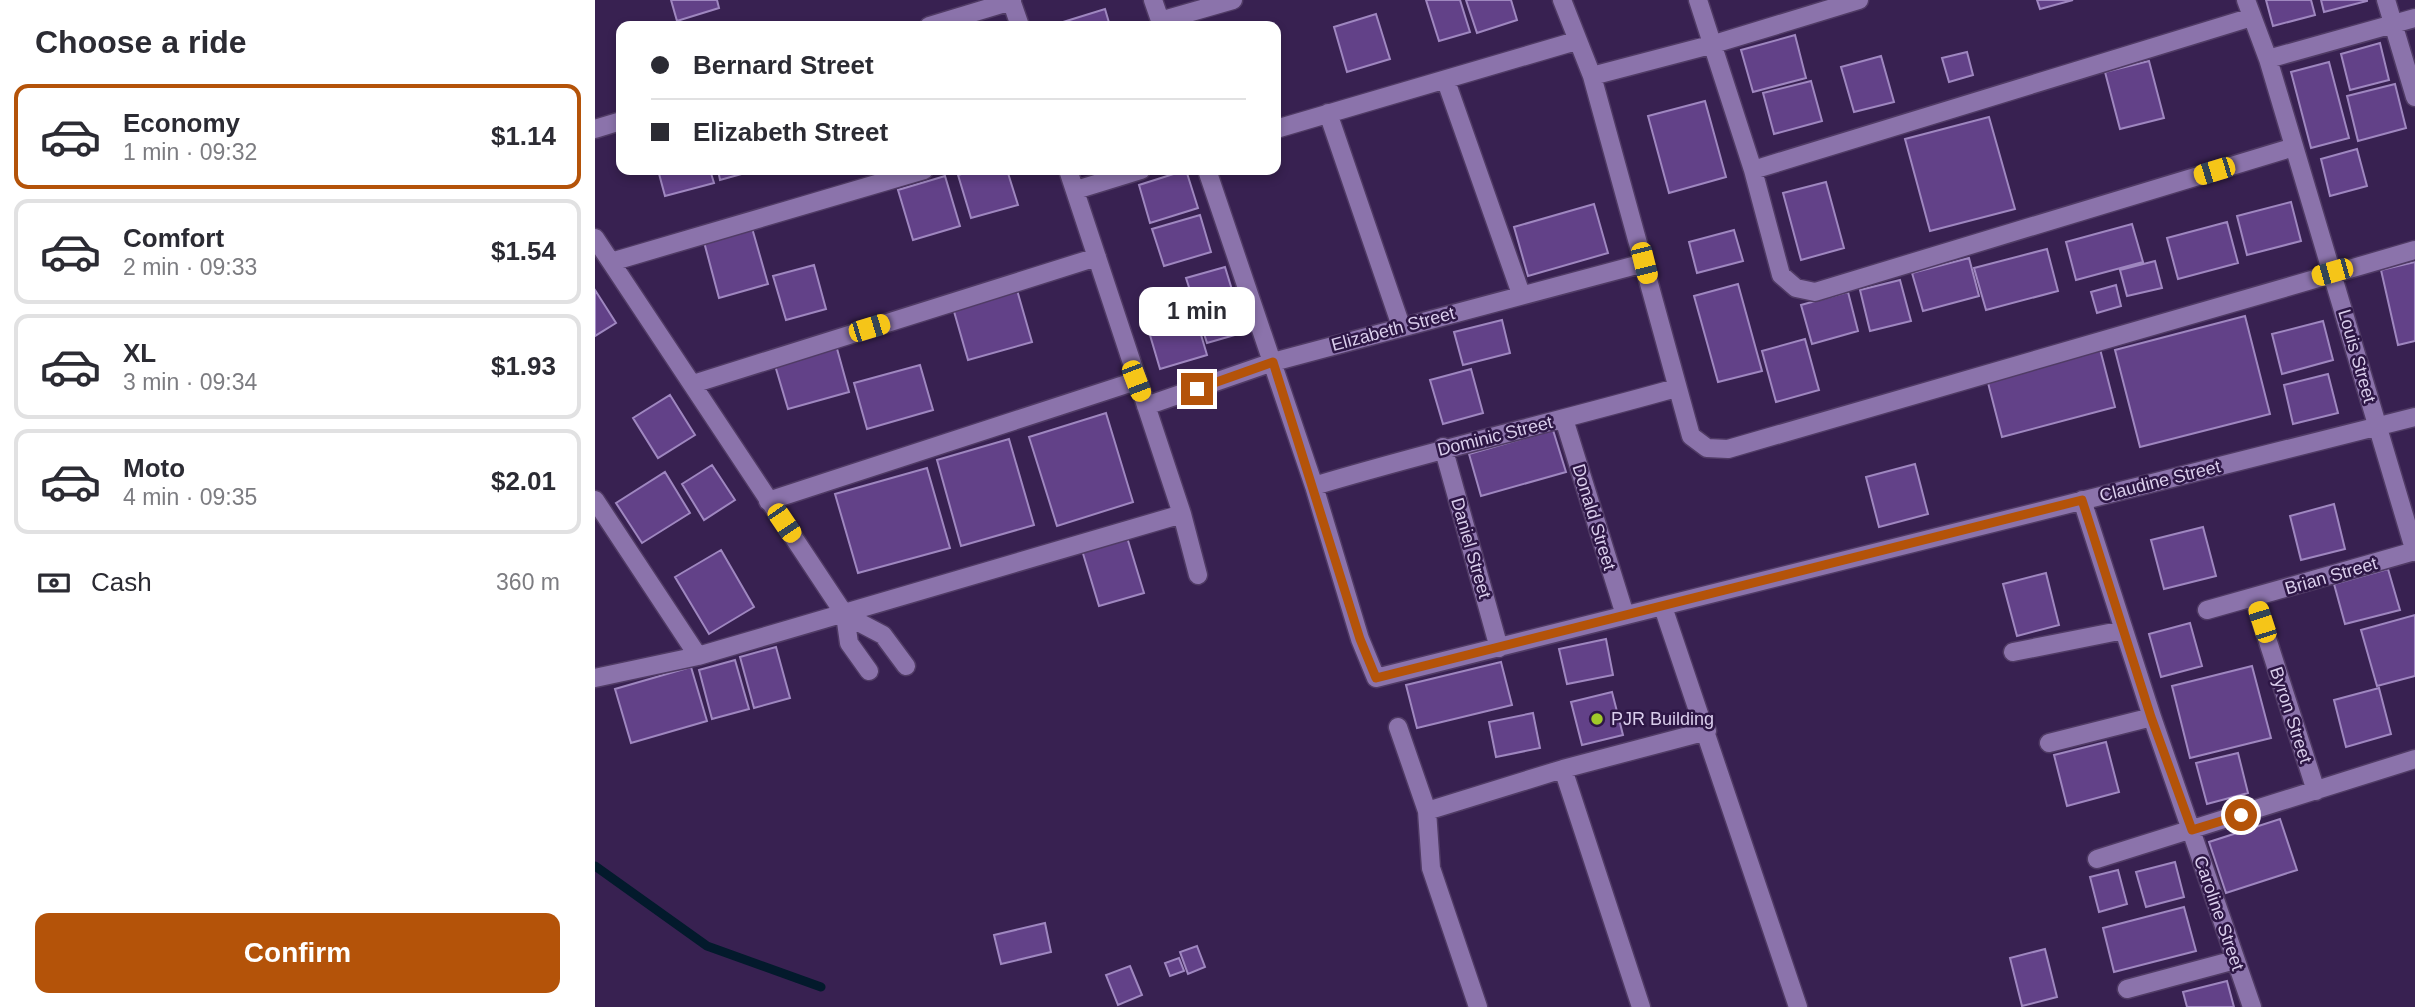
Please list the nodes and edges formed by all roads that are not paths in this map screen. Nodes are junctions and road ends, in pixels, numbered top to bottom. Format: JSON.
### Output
{"nodes":[{"id":1,"x":1011,"y":0,"type":"edge"},
{"id":2,"x":1153,"y":0,"type":"edge"},
{"id":3,"x":1233,"y":0,"type":"edge"},
{"id":4,"x":1562,"y":0,"type":"edge"},
{"id":5,"x":1699,"y":0,"type":"edge"},
{"id":6,"x":1859,"y":0,"type":"edge"},
{"id":7,"x":2386,"y":0,"type":"edge"},
{"id":8,"x":2249,"y":9,"type":"edge"},
{"id":9,"x":2415,"y":18,"type":"edge"},
{"id":10,"x":945,"y":21,"type":"edge"},
{"id":11,"x":1018,"y":21,"type":"edge"},
{"id":12,"x":1160,"y":21,"type":"edge"},
{"id":13,"x":1170,"y":21,"type":"edge"},
{"id":14,"x":2393,"y":25,"type":"junction"},
{"id":15,"x":1576,"y":41,"type":"junction"},
{"id":16,"x":1714,"y":44,"type":"junction"},
{"id":17,"x":2268,"y":59,"type":"junction"},
{"id":18,"x":1592,"y":76,"type":"junction"},
{"id":19,"x":1446,"y":81,"type":"junction"},
{"id":20,"x":2415,"y":97,"type":"edge"},
{"id":21,"x":1328,"y":113,"type":"junction"},
{"id":22,"x":616,"y":123,"type":"edge"},
{"id":23,"x":1281,"y":127,"type":"edge"},
{"id":24,"x":595,"y":129,"type":"edge"},
{"id":25,"x":2294,"y":147,"type":"junction"},
{"id":26,"x":1753,"y":170,"type":"junction"},
{"id":27,"x":907,"y":175,"type":"edge"},
{"id":28,"x":1071,"y":175,"type":"edge"},
{"id":29,"x":1126,"y":175,"type":"edge"},
{"id":30,"x":1209,"y":175,"type":"edge"},
{"id":31,"x":1076,"y":190,"type":"junction"},
{"id":32,"x":595,"y":238,"type":"edge"},
{"id":33,"x":2415,"y":250,"type":"edge"},
{"id":34,"x":1097,"y":257,"type":"junction"},
{"id":35,"x":611,"y":262,"type":"junction"},
{"id":36,"x":1644,"y":263,"type":"junction"},
{"id":37,"x":2332,"y":272,"type":"junction"},
{"id":38,"x":1521,"y":295,"type":"junction"},
{"id":39,"x":1401,"y":326,"type":"junction"},
{"id":40,"x":1273,"y":362,"type":"junction"},
{"id":41,"x":1136,"y":381,"type":"junction"},
{"id":42,"x":692,"y":384,"type":"junction"},
{"id":43,"x":1676,"y":388,"type":"junction"},
{"id":44,"x":1146,"y":406,"type":"junction"},
{"id":45,"x":2415,"y":417,"type":"edge"},
{"id":46,"x":1564,"y":419,"type":"junction"},
{"id":47,"x":2378,"y":427,"type":"junction"},
{"id":48,"x":1443,"y":447,"type":"junction"},
{"id":49,"x":1314,"y":486,"type":"junction"},
{"id":50,"x":595,"y":500,"type":"edge"},
{"id":51,"x":2082,"y":500,"type":"junction"},
{"id":52,"x":768,"y":501,"type":"junction"},
{"id":53,"x":1182,"y":514,"type":"junction"},
{"id":54,"x":2415,"y":552,"type":"edge"},
{"id":55,"x":1198,"y":575,"type":"dead end"},
{"id":56,"x":2254,"y":598,"type":"junction"},
{"id":57,"x":1663,"y":607,"type":"junction"},
{"id":58,"x":2207,"y":610,"type":"dead end"},
{"id":59,"x":845,"y":615,"type":"junction"},
{"id":60,"x":1625,"y":615,"type":"junction"},
{"id":61,"x":2124,"y":630,"type":"junction"},
{"id":62,"x":1499,"y":648,"type":"junction"},
{"id":63,"x":2013,"y":652,"type":"dead end"},
{"id":64,"x":698,"y":656,"type":"junction"},
{"id":65,"x":905,"y":666,"type":"dead end"},
{"id":66,"x":869,"y":671,"type":"dead end"},
{"id":67,"x":595,"y":678,"type":"edge"},
{"id":68,"x":2151,"y":717,"type":"junction"},
{"id":69,"x":1398,"y":727,"type":"dead end"},
{"id":70,"x":1707,"y":731,"type":"junction"},
{"id":71,"x":2049,"y":743,"type":"dead end"},
{"id":72,"x":2415,"y":760,"type":"edge"},
{"id":73,"x":1563,"y":769,"type":"junction"},
{"id":74,"x":2316,"y":791,"type":"junction"},
{"id":75,"x":1427,"y":811,"type":"junction"},
{"id":76,"x":2192,"y":830,"type":"junction"},
{"id":77,"x":2097,"y":859,"type":"dead end"},
{"id":78,"x":2235,"y":960,"type":"junction"},
{"id":79,"x":2127,"y":989,"type":"dead end"},
{"id":80,"x":1478,"y":1007,"type":"edge"},
{"id":81,"x":1641,"y":1007,"type":"edge"},
{"id":82,"x":1798,"y":1007,"type":"edge"},
{"id":83,"x":2252,"y":1007,"type":"edge"}],
"edges":[{"from":1,"to":10,"type":"street"},
{"from":1,"to":11,"type":"street"},
{"from":2,"to":12,"type":"street"},
{"from":3,"to":13,"type":"street"},
{"from":4,"to":15,"type":"street"},
{"from":5,"to":16,"type":"street"},
{"from":6,"to":16,"type":"street"},
{"from":7,"to":14,"type":"street"},
{"from":8,"to":17,"type":"street","name":"Louis Street"},
{"from":8,"to":26,"type":"street"},
{"from":9,"to":14,"type":"street"},
{"from":14,"to":17,"type":"street"},
{"from":14,"to":20,"type":"street"},
{"from":15,"to":18,"type":"street"},
{"from":15,"to":19,"type":"street"},
{"from":16,"to":18,"type":"street"},
{"from":16,"to":26,"type":"street"},
{"from":17,"to":25,"type":"street","name":"Louis Street"},
{"from":18,"to":36,"type":"street"},
{"from":19,"to":21,"type":"street"},
{"from":19,"to":38,"type":"street"},
{"from":21,"to":23,"type":"street"},
{"from":21,"to":39,"type":"street"},
{"from":22,"to":24,"type":"street"},
{"from":25,"to":26,"type":"street"},
{"from":25,"to":37,"type":"street","name":"Louis Street"},
{"from":27,"to":35,"type":"street"},
{"from":28,"to":31,"type":"street"},
{"from":29,"to":31,"type":"street"},
{"from":30,"to":40,"type":"street"},
{"from":31,"to":34,"type":"street"},
{"from":32,"to":35,"type":"street"},
{"from":33,"to":37,"type":"street"},
{"from":34,"to":41,"type":"street"},
{"from":34,"to":42,"type":"street"},
{"from":35,"to":42,"type":"street"},
{"from":36,"to":38,"type":"street","name":"Elizabeth Street"},
{"from":36,"to":43,"type":"street"},
{"from":37,"to":43,"type":"street"},
{"from":37,"to":47,"type":"street","name":"Louis Street"},
{"from":38,"to":39,"type":"street","name":"Elizabeth Street"},
{"from":39,"to":40,"type":"street","name":"Elizabeth Street"},
{"from":40,"to":44,"type":"street","name":"Elizabeth Street"},
{"from":40,"to":49,"type":"street"},
{"from":41,"to":44,"type":"street"},
{"from":41,"to":52,"type":"street"},
{"from":42,"to":52,"type":"street"},
{"from":43,"to":46,"type":"street","name":"Dominic Street"},
{"from":44,"to":53,"type":"street"},
{"from":45,"to":47,"type":"street","name":"Claudine Street"},
{"from":46,"to":48,"type":"street","name":"Dominic Street"},
{"from":46,"to":60,"type":"street","name":"Donald Street"},
{"from":47,"to":51,"type":"street","name":"Claudine Street"},
{"from":47,"to":54,"type":"street","name":"Louis Street"},
{"from":48,"to":49,"type":"street","name":"Dominic Street"},
{"from":48,"to":62,"type":"street","name":"Daniel Street"},
{"from":49,"to":62,"type":"street","name":"Claudine Street"},
{"from":50,"to":64,"type":"street"},
{"from":51,"to":57,"type":"street","name":"Claudine Street"},
{"from":51,"to":61,"type":"street","name":"Caroline Street"},
{"from":52,"to":59,"type":"street"},
{"from":53,"to":55,"type":"street"},
{"from":53,"to":59,"type":"street"},
{"from":54,"to":56,"type":"street","name":"Brian Street"},
{"from":56,"to":58,"type":"street","name":"Brian Street"},
{"from":56,"to":74,"type":"street","name":"Byron Street"},
{"from":57,"to":60,"type":"street","name":"Claudine Street"},
{"from":57,"to":70,"type":"street"},
{"from":59,"to":64,"type":"street"},
{"from":59,"to":65,"type":"street"},
{"from":59,"to":66,"type":"street"},
{"from":60,"to":62,"type":"street","name":"Claudine Street"},
{"from":61,"to":63,"type":"street"},
{"from":61,"to":68,"type":"street","name":"Caroline Street"},
{"from":64,"to":67,"type":"street"},
{"from":68,"to":71,"type":"street"},
{"from":68,"to":76,"type":"street","name":"Caroline Street"},
{"from":69,"to":75,"type":"street"},
{"from":70,"to":73,"type":"street"},
{"from":70,"to":82,"type":"street"},
{"from":72,"to":74,"type":"street"},
{"from":73,"to":75,"type":"street"},
{"from":73,"to":81,"type":"street"},
{"from":74,"to":76,"type":"street"},
{"from":75,"to":80,"type":"street"},
{"from":76,"to":77,"type":"street"},
{"from":76,"to":78,"type":"street","name":"Caroline Street"},
{"from":78,"to":79,"type":"street"},
{"from":78,"to":83,"type":"street","name":"Caroline Street"}]}
